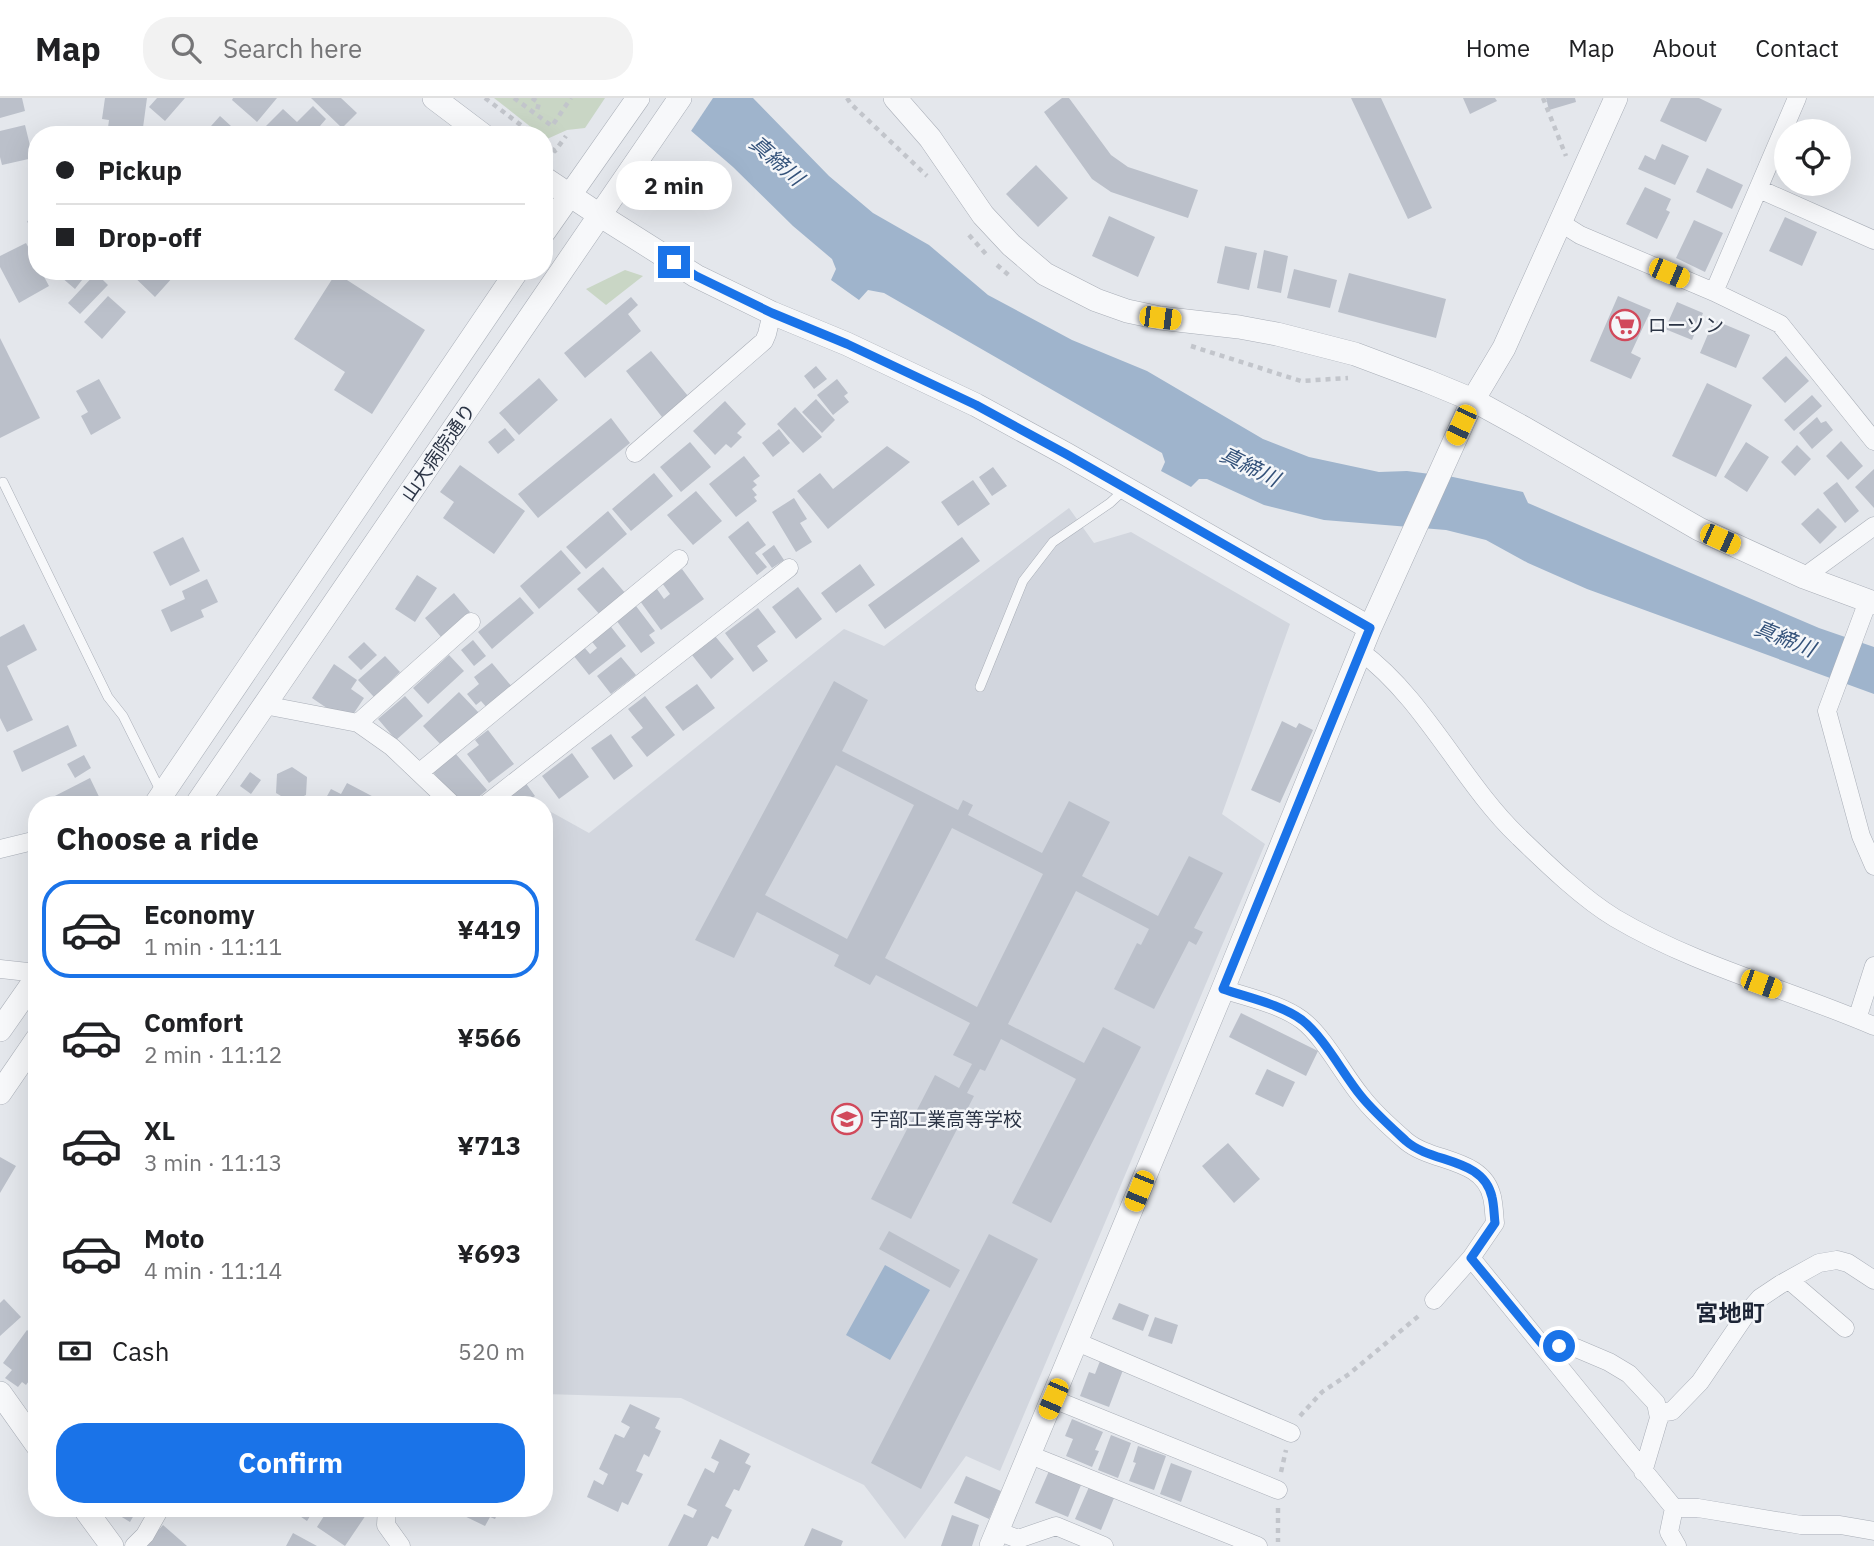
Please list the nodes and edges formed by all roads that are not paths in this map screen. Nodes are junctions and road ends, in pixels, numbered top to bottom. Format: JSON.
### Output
{"nodes":[{"id":1,"x":434,"y":98,"type":"edge"},
{"id":2,"x":680,"y":98,"type":"edge"},
{"id":3,"x":895,"y":98,"type":"edge"},
{"id":4,"x":1616,"y":98,"type":"edge"},
{"id":5,"x":1797,"y":98,"type":"edge"},
{"id":6,"x":637,"y":99,"type":"edge"},
{"id":7,"x":471,"y":126,"type":"edge"},
{"id":8,"x":553,"y":184,"type":"edge"},
{"id":9,"x":1759,"y":189,"type":"junction"},
{"id":10,"x":569,"y":195,"type":"junction"},
{"id":11,"x":601,"y":216,"type":"junction"},
{"id":12,"x":553,"y":219,"type":"edge"},
{"id":13,"x":1561,"y":223,"type":"junction"},
{"id":14,"x":1874,"y":240,"type":"edge"},
{"id":15,"x":511,"y":280,"type":"edge"},
{"id":16,"x":1714,"y":292,"type":"junction"},
{"id":17,"x":772,"y":313,"type":"junction"},
{"id":18,"x":1473,"y":400,"type":"junction"},
{"id":19,"x":1874,"y":441,"type":"edge"},
{"id":20,"x":635,"y":453,"type":"dead end"},
{"id":21,"x":3,"y":482,"type":"dead end"},
{"id":22,"x":1126,"y":488,"type":"junction"},
{"id":23,"x":1874,"y":526,"type":"edge"},
{"id":24,"x":679,"y":559,"type":"dead end"},
{"id":25,"x":789,"y":568,"type":"dead end"},
{"id":26,"x":1804,"y":577,"type":"junction"},
{"id":27,"x":1868,"y":607,"type":"edge"},
{"id":28,"x":471,"y":622,"type":"dead end"},
{"id":29,"x":1370,"y":628,"type":"junction"},
{"id":30,"x":1360,"y":651,"type":"junction"},
{"id":31,"x":980,"y":687,"type":"dead end"},
{"id":32,"x":264,"y":705,"type":"junction"},
{"id":33,"x":358,"y":723,"type":"junction"},
{"id":34,"x":420,"y":772,"type":"junction"},
{"id":35,"x":157,"y":796,"type":"edge"},
{"id":36,"x":162,"y":796,"type":"edge"},
{"id":37,"x":202,"y":796,"type":"edge"},
{"id":38,"x":444,"y":796,"type":"edge"},
{"id":39,"x":497,"y":796,"type":"edge"},
{"id":40,"x":28,"y":842,"type":"edge"},
{"id":41,"x":0,"y":849,"type":"edge"},
{"id":42,"x":1874,"y":866,"type":"edge"},
{"id":43,"x":1874,"y":966,"type":"edge"},
{"id":44,"x":0,"y":969,"type":"edge"},
{"id":45,"x":28,"y":974,"type":"edge"},
{"id":46,"x":28,"y":988,"type":"edge"},
{"id":47,"x":1223,"y":989,"type":"junction"},
{"id":48,"x":1857,"y":1018,"type":"junction"},
{"id":49,"x":1874,"y":1026,"type":"edge"},
{"id":50,"x":0,"y":1030,"type":"edge"},
{"id":51,"x":28,"y":1052,"type":"edge"},
{"id":52,"x":0,"y":1093,"type":"edge"},
{"id":53,"x":1471,"y":1258,"type":"junction"},
{"id":54,"x":1789,"y":1280,"type":"junction"},
{"id":55,"x":1874,"y":1280,"type":"edge"},
{"id":56,"x":1434,"y":1300,"type":"road end"},
{"id":57,"x":1845,"y":1328,"type":"dead end"},
{"id":58,"x":1077,"y":1342,"type":"junction"},
{"id":59,"x":1542,"y":1344,"type":"junction"},
{"id":60,"x":0,"y":1394,"type":"edge"},
{"id":61,"x":1053,"y":1399,"type":"junction"},
{"id":62,"x":1658,"y":1413,"type":"junction"},
{"id":63,"x":28,"y":1433,"type":"edge"},
{"id":64,"x":1291,"y":1433,"type":"road end"},
{"id":65,"x":1030,"y":1455,"type":"junction"},
{"id":66,"x":1643,"y":1472,"type":"junction"},
{"id":67,"x":1278,"y":1490,"type":"road end"},
{"id":68,"x":1674,"y":1508,"type":"junction"},
{"id":69,"x":91,"y":1517,"type":"edge"},
{"id":70,"x":155,"y":1517,"type":"edge"},
{"id":71,"x":386,"y":1517,"type":"edge"},
{"id":72,"x":1874,"y":1531,"type":"edge"},
{"id":73,"x":994,"y":1539,"type":"edge"},
{"id":74,"x":112,"y":1546,"type":"edge"},
{"id":75,"x":134,"y":1546,"type":"edge"},
{"id":76,"x":401,"y":1546,"type":"edge"},
{"id":77,"x":1104,"y":1546,"type":"edge"},
{"id":78,"x":1258,"y":1546,"type":"edge"},
{"id":79,"x":1677,"y":1546,"type":"edge"}],
"edges":[{"from":1,"to":7,"type":"street"},
{"from":2,"to":11,"type":"street","name":"山大病院通り"},
{"from":3,"to":18,"type":"street"},
{"from":4,"to":13,"type":"street"},
{"from":5,"to":9,"type":"street"},
{"from":6,"to":10,"type":"street"},
{"from":8,"to":10,"type":"street"},
{"from":9,"to":14,"type":"street"},
{"from":9,"to":16,"type":"street"},
{"from":10,"to":11,"type":"street"},
{"from":10,"to":12,"type":"street"},
{"from":11,"to":17,"type":"street"},
{"from":11,"to":32,"type":"street","name":"山大病院通り"},
{"from":13,"to":16,"type":"street"},
{"from":13,"to":18,"type":"street"},
{"from":15,"to":36,"type":"street","name":"山大病院通り"},
{"from":16,"to":19,"type":"street"},
{"from":17,"to":20,"type":"street"},
{"from":17,"to":22,"type":"street"},
{"from":18,"to":26,"type":"street"},
{"from":18,"to":29,"type":"street"},
{"from":21,"to":35,"type":"lane"},
{"from":22,"to":29,"type":"street"},
{"from":22,"to":31,"type":"lane"},
{"from":23,"to":26,"type":"street"},
{"from":24,"to":34,"type":"street"},
{"from":25,"to":39,"type":"street"},
{"from":26,"to":27,"type":"street"},
{"from":27,"to":42,"type":"street"},
{"from":28,"to":33,"type":"street"},
{"from":29,"to":30,"type":"street"},
{"from":30,"to":47,"type":"street"},
{"from":30,"to":48,"type":"street"},
{"from":32,"to":33,"type":"street"},
{"from":32,"to":37,"type":"street","name":"山大病院通り"},
{"from":33,"to":34,"type":"street"},
{"from":34,"to":38,"type":"street"},
{"from":40,"to":41,"type":"street"},
{"from":43,"to":48,"type":"street"},
{"from":44,"to":45,"type":"street"},
{"from":46,"to":50,"type":"street"},
{"from":47,"to":53,"type":"street"},
{"from":47,"to":58,"type":"street"},
{"from":48,"to":49,"type":"street"},
{"from":51,"to":52,"type":"street"},
{"from":53,"to":56,"type":"street"},
{"from":53,"to":59,"type":"street"},
{"from":54,"to":55,"type":"street"},
{"from":54,"to":57,"type":"street"},
{"from":54,"to":62,"type":"street"},
{"from":58,"to":61,"type":"street"},
{"from":58,"to":64,"type":"street"},
{"from":59,"to":62,"type":"street"},
{"from":59,"to":66,"type":"street"},
{"from":60,"to":63,"type":"street"},
{"from":61,"to":65,"type":"street"},
{"from":61,"to":67,"type":"street"},
{"from":62,"to":66,"type":"street"},
{"from":65,"to":73,"type":"street"},
{"from":65,"to":78,"type":"street"},
{"from":66,"to":68,"type":"street"},
{"from":68,"to":72,"type":"street"},
{"from":68,"to":79,"type":"street"},
{"from":69,"to":74,"type":"street"},
{"from":70,"to":75,"type":"street"},
{"from":71,"to":76,"type":"street"},
{"from":73,"to":77,"type":"street"}]}
